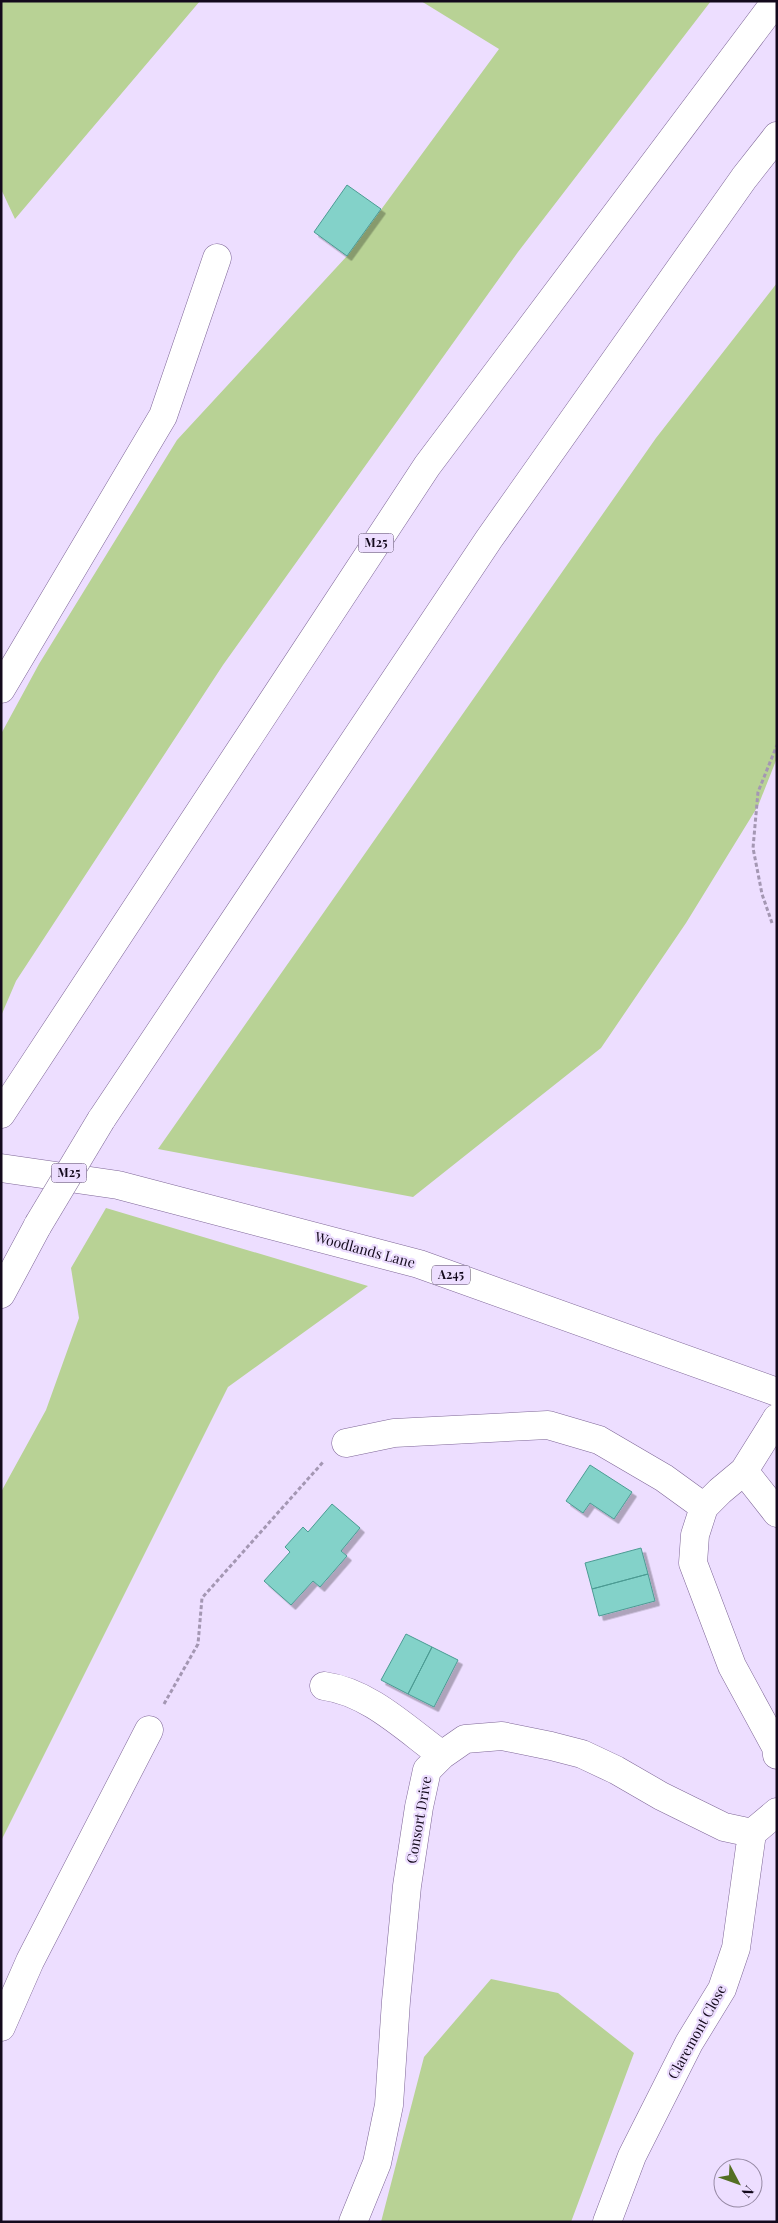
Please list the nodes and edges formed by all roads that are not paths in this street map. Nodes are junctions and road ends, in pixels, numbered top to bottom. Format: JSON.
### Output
{"nodes":[{"id":1,"x":776,"y":1,"type":"edge"},
{"id":2,"x":777,"y":136,"type":"edge"},
{"id":3,"x":216,"y":258,"type":"dead end"},
{"id":4,"x":1,"y":689,"type":"edge"},
{"id":5,"x":4,"y":1109,"type":"edge"},
{"id":6,"x":1,"y":1168,"type":"edge"},
{"id":7,"x":1,"y":1294,"type":"edge"},
{"id":8,"x":777,"y":1392,"type":"edge"},
{"id":9,"x":777,"y":1418,"type":"edge"},
{"id":10,"x":346,"y":1443,"type":"road end"},
{"id":11,"x":744,"y":1472,"type":"junction"},
{"id":12,"x":704,"y":1507,"type":"junction"},
{"id":13,"x":777,"y":1513,"type":"edge"},
{"id":14,"x":324,"y":1686,"type":"dead end"},
{"id":15,"x":148,"y":1730,"type":"road end"},
{"id":16,"x":442,"y":1755,"type":"junction"},
{"id":17,"x":777,"y":1755,"type":"edge"},
{"id":18,"x":767,"y":1825,"type":"edge"},
{"id":19,"x":1,"y":2027,"type":"edge"},
{"id":20,"x":353,"y":2222,"type":"edge"},
{"id":21,"x":607,"y":2222,"type":"edge"}],
"edges":[{"from":1,"to":5,"type":"main road","number":"M25"},
{"from":2,"to":7,"type":"main road","number":"M25","bridge":true},
{"from":3,"to":4,"type":"main road"},
{"from":6,"to":8,"type":"main road","name":"Woodlands Lane","number":"A245"},
{"from":9,"to":11,"type":"main road"},
{"from":10,"to":12,"type":"main road"},
{"from":11,"to":12,"type":"main road"},
{"from":11,"to":13,"type":"main road"},
{"from":12,"to":17,"type":"main road"},
{"from":14,"to":16,"type":"main road"},
{"from":15,"to":19,"type":"main road"},
{"from":16,"to":18,"type":"main road","name":"Consort Drive"},
{"from":16,"to":20,"type":"main road","name":"Consort Drive"},
{"from":18,"to":21,"type":"main road","name":"Claremont Close"}]}
